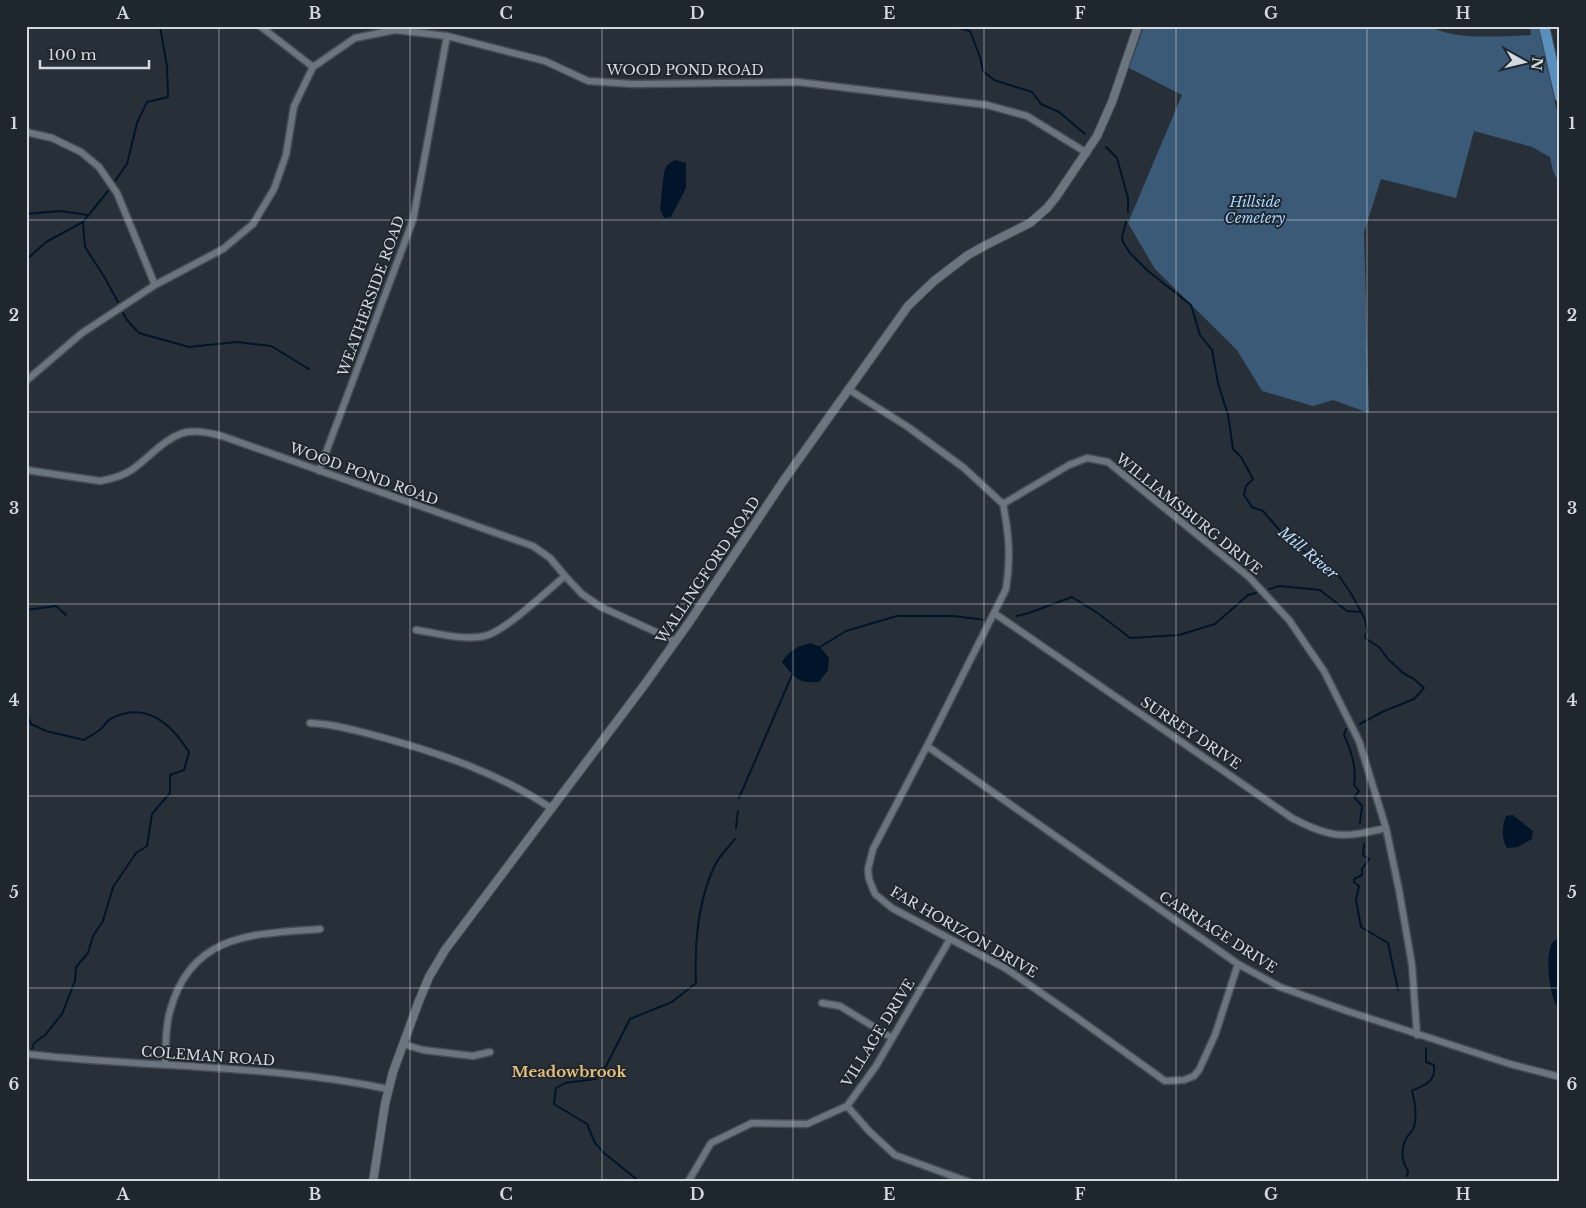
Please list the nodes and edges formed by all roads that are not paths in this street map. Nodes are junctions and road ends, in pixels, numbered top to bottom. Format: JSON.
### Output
{"nodes":[{"id":1,"x":260,"y":26,"type":"edge"},
{"id":2,"x":1138,"y":26,"type":"edge"},
{"id":3,"x":1544,"y":26,"type":"edge"},
{"id":4,"x":447,"y":36,"type":"junction"},
{"id":5,"x":312,"y":67,"type":"junction"},
{"id":6,"x":1560,"y":97,"type":"edge"},
{"id":7,"x":26,"y":132,"type":"edge"},
{"id":8,"x":1087,"y":153,"type":"junction"},
{"id":9,"x":155,"y":285,"type":"junction"},
{"id":10,"x":26,"y":381,"type":"edge"},
{"id":11,"x":848,"y":389,"type":"junction"},
{"id":12,"x":26,"y":470,"type":"edge"},
{"id":13,"x":319,"y":471,"type":"junction"},
{"id":14,"x":1003,"y":504,"type":"junction"},
{"id":15,"x":565,"y":576,"type":"junction"},
{"id":16,"x":994,"y":614,"type":"junction"},
{"id":17,"x":416,"y":630,"type":"dead end"},
{"id":18,"x":675,"y":642,"type":"junction"},
{"id":19,"x":310,"y":723,"type":"dead end"},
{"id":20,"x":927,"y":746,"type":"junction"},
{"id":21,"x":551,"y":808,"type":"junction"},
{"id":22,"x":1386,"y":828,"type":"junction"},
{"id":23,"x":320,"y":929,"type":"dead end"},
{"id":24,"x":950,"y":939,"type":"junction"},
{"id":25,"x":1238,"y":964,"type":"junction"},
{"id":26,"x":822,"y":1003,"type":"dead end"},
{"id":27,"x":1417,"y":1035,"type":"junction"},
{"id":28,"x":892,"y":1038,"type":"junction"},
{"id":29,"x":403,"y":1044,"type":"junction"},
{"id":30,"x":490,"y":1052,"type":"dead end"},
{"id":31,"x":26,"y":1054,"type":"edge"},
{"id":32,"x":165,"y":1064,"type":"junction"},
{"id":33,"x":1560,"y":1077,"type":"edge"},
{"id":34,"x":388,"y":1088,"type":"junction"},
{"id":35,"x":847,"y":1106,"type":"junction"},
{"id":36,"x":373,"y":1182,"type":"edge"},
{"id":37,"x":688,"y":1182,"type":"edge"},
{"id":38,"x":969,"y":1182,"type":"edge"}],
"edges":[{"from":1,"to":5,"type":"street"},
{"from":2,"to":8,"type":"street","name":"WALLINGFORD ROAD"},
{"from":3,"to":6,"type":"main road"},
{"from":4,"to":5,"type":"street","name":"WOOD POND ROAD"},
{"from":4,"to":8,"type":"street","name":"WOOD POND ROAD"},
{"from":4,"to":13,"type":"street","name":"WEATHERSIDE ROAD"},
{"from":5,"to":9,"type":"street"},
{"from":7,"to":9,"type":"street"},
{"from":8,"to":11,"type":"street","name":"WALLINGFORD ROAD"},
{"from":9,"to":10,"type":"street"},
{"from":11,"to":14,"type":"street"},
{"from":11,"to":18,"type":"street","name":"WALLINGFORD ROAD"},
{"from":12,"to":13,"type":"street","name":"WOOD POND ROAD"},
{"from":13,"to":15,"type":"street","name":"WOOD POND ROAD"},
{"from":14,"to":16,"type":"street","name":"FAR HORIZON DRIVE"},
{"from":14,"to":22,"type":"street","name":"WILLIAMSBURG DRIVE"},
{"from":15,"to":17,"type":"street"},
{"from":15,"to":18,"type":"street","name":"WOOD POND ROAD"},
{"from":16,"to":20,"type":"street","name":"FAR HORIZON DRIVE"},
{"from":16,"to":22,"type":"street","name":"SURREY DRIVE"},
{"from":18,"to":21,"type":"street","name":"WALLINGFORD ROAD"},
{"from":19,"to":21,"type":"street"},
{"from":20,"to":24,"type":"street","name":"FAR HORIZON DRIVE"},
{"from":20,"to":25,"type":"street","name":"CARRIAGE DRIVE"},
{"from":21,"to":29,"type":"street","name":"WALLINGFORD ROAD"},
{"from":22,"to":27,"type":"street","name":"WILLIAMSBURG DRIVE"},
{"from":23,"to":32,"type":"street"},
{"from":24,"to":25,"type":"street","name":"FAR HORIZON DRIVE"},
{"from":24,"to":28,"type":"street","name":"VILLAGE DRIVE"},
{"from":25,"to":27,"type":"street","name":"CARRIAGE DRIVE"},
{"from":26,"to":28,"type":"street"},
{"from":27,"to":33,"type":"street","name":"CARRIAGE DRIVE"},
{"from":28,"to":35,"type":"street","name":"VILLAGE DRIVE"},
{"from":29,"to":30,"type":"street"},
{"from":29,"to":34,"type":"street","name":"WALLINGFORD ROAD"},
{"from":31,"to":32,"type":"street","name":"COLEMAN ROAD"},
{"from":32,"to":34,"type":"street","name":"COLEMAN ROAD"},
{"from":34,"to":36,"type":"street","name":"WALLINGFORD ROAD"},
{"from":35,"to":37,"type":"street","name":"VILLAGE DRIVE"},
{"from":35,"to":38,"type":"street"}]}
